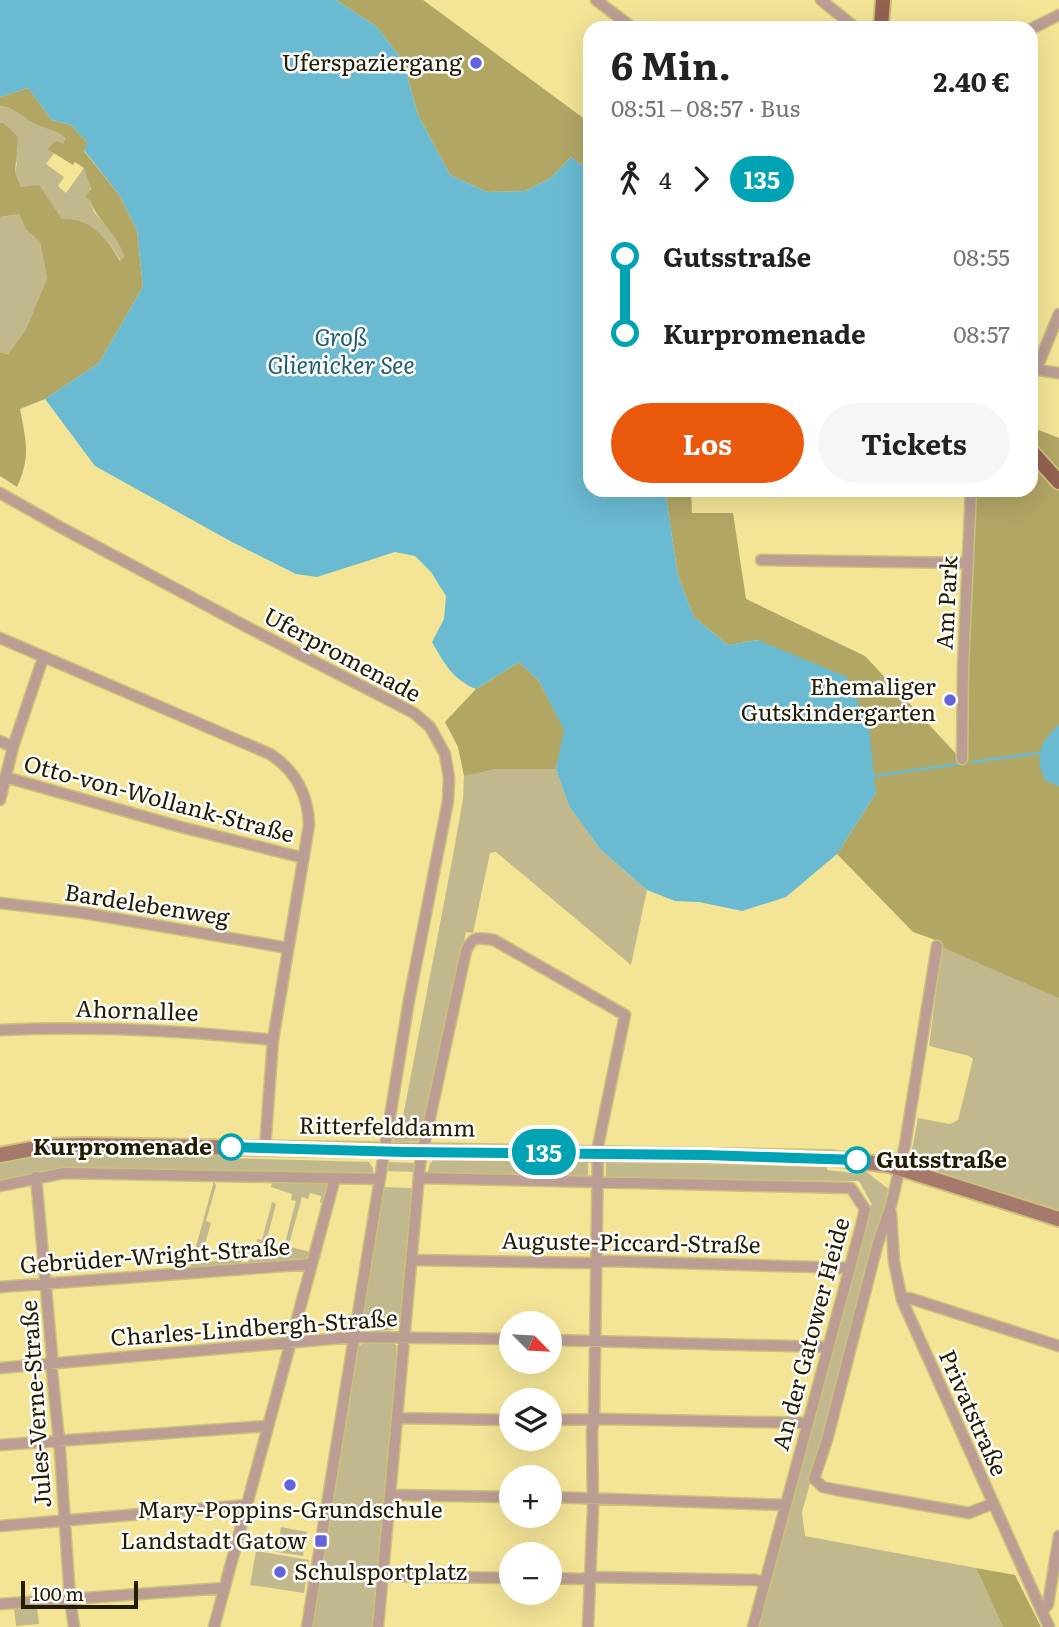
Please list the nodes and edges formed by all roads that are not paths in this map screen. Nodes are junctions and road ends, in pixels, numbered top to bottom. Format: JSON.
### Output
{"nodes":[{"id":1,"x":596,"y":0,"type":"edge"},
{"id":2,"x":821,"y":0,"type":"edge"},
{"id":3,"x":883,"y":0,"type":"edge"},
{"id":4,"x":1059,"y":15,"type":"edge"},
{"id":5,"x":624,"y":21,"type":"edge"},
{"id":6,"x":847,"y":21,"type":"edge"},
{"id":7,"x":882,"y":21,"type":"edge"},
{"id":8,"x":1038,"y":27,"type":"edge"},
{"id":9,"x":1059,"y":314,"type":"edge"},
{"id":10,"x":1038,"y":359,"type":"edge"},
{"id":11,"x":1038,"y":371,"type":"edge"},
{"id":12,"x":1059,"y":373,"type":"edge"},
{"id":13,"x":1038,"y":459,"type":"edge"},
{"id":14,"x":1059,"y":482,"type":"edge"},
{"id":15,"x":0,"y":493,"type":"edge"},
{"id":16,"x":971,"y":497,"type":"edge"},
{"id":17,"x":761,"y":560,"type":"dead end"},
{"id":18,"x":968,"y":563,"type":"junction"},
{"id":19,"x":0,"y":638,"type":"edge"},
{"id":20,"x":43,"y":658,"type":"junction"},
{"id":21,"x":0,"y":741,"type":"edge"},
{"id":22,"x":13,"y":747,"type":"junction"},
{"id":23,"x":962,"y":759,"type":"dead end"},
{"id":24,"x":5,"y":777,"type":"junction"},
{"id":25,"x":0,"y":800,"type":"edge"},
{"id":26,"x":304,"y":858,"type":"junction"},
{"id":27,"x":0,"y":903,"type":"edge"},
{"id":28,"x":937,"y":946,"type":"dead end"},
{"id":29,"x":288,"y":948,"type":"junction"},
{"id":30,"x":0,"y":1030,"type":"edge"},
{"id":31,"x":273,"y":1040,"type":"junction"},
{"id":32,"x":265,"y":1148,"type":"junction"},
{"id":33,"x":384,"y":1151,"type":"junction"},
{"id":34,"x":423,"y":1152,"type":"junction"},
{"id":35,"x":598,"y":1153,"type":"junction"},
{"id":36,"x":0,"y":1156,"type":"edge"},
{"id":37,"x":899,"y":1168,"type":"junction"},
{"id":38,"x":36,"y":1177,"type":"junction"},
{"id":39,"x":335,"y":1178,"type":"junction"},
{"id":40,"x":419,"y":1178,"type":"junction"},
{"id":41,"x":380,"y":1179,"type":"junction"},
{"id":42,"x":598,"y":1182,"type":"junction"},
{"id":43,"x":0,"y":1186,"type":"edge"},
{"id":44,"x":891,"y":1205,"type":"junction"},
{"id":45,"x":1059,"y":1219,"type":"edge"},
{"id":46,"x":412,"y":1260,"type":"junction"},
{"id":47,"x":596,"y":1262,"type":"junction"},
{"id":48,"x":312,"y":1264,"type":"junction"},
{"id":49,"x":850,"y":1268,"type":"junction"},
{"id":50,"x":46,"y":1284,"type":"junction"},
{"id":51,"x":0,"y":1287,"type":"edge"},
{"id":52,"x":902,"y":1300,"type":"junction"},
{"id":53,"x":354,"y":1337,"type":"junction"},
{"id":54,"x":405,"y":1337,"type":"junction"},
{"id":55,"x":499,"y":1339,"type":"edge"},
{"id":56,"x":562,"y":1340,"type":"edge"},
{"id":57,"x":595,"y":1341,"type":"junction"},
{"id":58,"x":290,"y":1344,"type":"junction"},
{"id":59,"x":1059,"y":1346,"type":"edge"},
{"id":60,"x":828,"y":1347,"type":"junction"},
{"id":61,"x":51,"y":1362,"type":"junction"},
{"id":62,"x":0,"y":1368,"type":"edge"},
{"id":63,"x":397,"y":1418,"type":"junction"},
{"id":64,"x":499,"y":1420,"type":"edge"},
{"id":65,"x":562,"y":1420,"type":"edge"},
{"id":66,"x":594,"y":1420,"type":"junction"},
{"id":67,"x":808,"y":1423,"type":"junction"},
{"id":68,"x":268,"y":1426,"type":"junction"},
{"id":69,"x":58,"y":1443,"type":"junction"},
{"id":70,"x":0,"y":1445,"type":"edge"},
{"id":71,"x":390,"y":1495,"type":"junction"},
{"id":72,"x":499,"y":1497,"type":"edge"},
{"id":73,"x":562,"y":1497,"type":"edge"},
{"id":74,"x":591,"y":1498,"type":"junction"},
{"id":75,"x":992,"y":1504,"type":"junction"},
{"id":76,"x":247,"y":1505,"type":"junction"},
{"id":77,"x":786,"y":1505,"type":"junction"},
{"id":78,"x":64,"y":1520,"type":"junction"},
{"id":79,"x":0,"y":1526,"type":"edge"},
{"id":80,"x":1059,"y":1536,"type":"edge"},
{"id":81,"x":383,"y":1576,"type":"junction"},
{"id":82,"x":591,"y":1577,"type":"junction"},
{"id":83,"x":499,"y":1578,"type":"edge"},
{"id":84,"x":562,"y":1578,"type":"edge"},
{"id":85,"x":765,"y":1582,"type":"junction"},
{"id":86,"x":224,"y":1588,"type":"junction"},
{"id":87,"x":70,"y":1599,"type":"junction"},
{"id":88,"x":0,"y":1604,"type":"edge"},
{"id":89,"x":1042,"y":1612,"type":"junction"},
{"id":90,"x":74,"y":1627,"type":"edge"},
{"id":91,"x":214,"y":1627,"type":"edge"},
{"id":92,"x":307,"y":1627,"type":"edge"},
{"id":93,"x":378,"y":1627,"type":"edge"},
{"id":94,"x":588,"y":1627,"type":"edge"},
{"id":95,"x":753,"y":1627,"type":"edge"},
{"id":96,"x":1049,"y":1627,"type":"edge"}],
"edges":[{"from":1,"to":5,"type":"street"},
{"from":2,"to":6,"type":"street"},
{"from":3,"to":7,"type":"main road"},
{"from":4,"to":8,"type":"street"},
{"from":9,"to":10,"type":"street"},
{"from":11,"to":12,"type":"street"},
{"from":13,"to":14,"type":"main road"},
{"from":15,"to":33,"type":"street","name":"Uferpromenade"},
{"from":16,"to":18,"type":"street","name":"Am Park"},
{"from":17,"to":18,"type":"street"},
{"from":18,"to":23,"type":"street","name":"Am Park"},
{"from":19,"to":20,"type":"street"},
{"from":20,"to":22,"type":"street"},
{"from":20,"to":26,"type":"street"},
{"from":21,"to":22,"type":"street","name":"Otto-von-Wollank-Straße"},
{"from":22,"to":24,"type":"street"},
{"from":24,"to":25,"type":"street"},
{"from":24,"to":26,"type":"street","name":"Otto-von-Wollank-Straße"},
{"from":26,"to":29,"type":"street"},
{"from":27,"to":29,"type":"street","name":"Bardelebenweg"},
{"from":28,"to":37,"type":"street"},
{"from":29,"to":31,"type":"street"},
{"from":30,"to":31,"type":"street","name":"Ahornallee"},
{"from":31,"to":32,"type":"street"},
{"from":32,"to":33,"type":"main road","name":"Ritterfelddamm"},
{"from":32,"to":36,"type":"main road","name":"Ritterfelddamm"},
{"from":33,"to":34,"type":"main road","name":"Ritterfelddamm"},
{"from":33,"to":41,"type":"street","name":"Uferpromenade"},
{"from":34,"to":35,"type":"main road","name":"Ritterfelddamm"},
{"from":34,"to":35,"type":"street"},
{"from":34,"to":40,"type":"street"},
{"from":35,"to":37,"type":"main road","name":"Ritterfelddamm"},
{"from":35,"to":42,"type":"street"},
{"from":37,"to":44,"type":"street"},
{"from":37,"to":45,"type":"main road","name":"Ritterfelddamm"},
{"from":38,"to":39,"type":"street"},
{"from":38,"to":43,"type":"street"},
{"from":38,"to":50,"type":"street","name":"Jules-Verne-Straße"},
{"from":39,"to":41,"type":"street"},
{"from":39,"to":48,"type":"street"},
{"from":40,"to":42,"type":"street","name":"An der Gatower Heide"},
{"from":40,"to":46,"type":"street"},
{"from":41,"to":53,"type":"street","name":"Uferpromenade"},
{"from":42,"to":47,"type":"street"},
{"from":42,"to":49,"type":"street","name":"An der Gatower Heide"},
{"from":44,"to":52,"type":"street","name":"Privatstraße"},
{"from":44,"to":75,"type":"street"},
{"from":46,"to":47,"type":"street","name":"Auguste-Piccard-Straße"},
{"from":46,"to":54,"type":"street"},
{"from":47,"to":49,"type":"street","name":"Auguste-Piccard-Straße"},
{"from":47,"to":57,"type":"street"},
{"from":48,"to":50,"type":"street","name":"Gebrüder-Wright-Straße"},
{"from":48,"to":58,"type":"street"},
{"from":49,"to":60,"type":"street","name":"An der Gatower Heide"},
{"from":50,"to":51,"type":"street","name":"Gebrüder-Wright-Straße"},
{"from":50,"to":61,"type":"street","name":"Jules-Verne-Straße"},
{"from":52,"to":59,"type":"street"},
{"from":52,"to":75,"type":"street","name":"Privatstraße"},
{"from":53,"to":54,"type":"street","name":"Charles-Lindbergh-Straße"},
{"from":53,"to":58,"type":"street","name":"Charles-Lindbergh-Straße"},
{"from":53,"to":92,"type":"street","name":"Uferpromenade"},
{"from":54,"to":55,"type":"street","name":"Charles-Lindbergh-Straße"},
{"from":54,"to":63,"type":"street"},
{"from":56,"to":57,"type":"street"},
{"from":57,"to":60,"type":"street"},
{"from":57,"to":66,"type":"street"},
{"from":58,"to":61,"type":"street","name":"Charles-Lindbergh-Straße"},
{"from":58,"to":68,"type":"street"},
{"from":60,"to":67,"type":"street","name":"An der Gatower Heide"},
{"from":61,"to":62,"type":"street","name":"Charles-Lindbergh-Straße"},
{"from":61,"to":69,"type":"street","name":"Jules-Verne-Straße"},
{"from":63,"to":64,"type":"street"},
{"from":63,"to":71,"type":"street"},
{"from":65,"to":66,"type":"street"},
{"from":66,"to":67,"type":"street"},
{"from":66,"to":74,"type":"street"},
{"from":67,"to":77,"type":"street","name":"An der Gatower Heide"},
{"from":68,"to":69,"type":"street"},
{"from":68,"to":76,"type":"street"},
{"from":69,"to":70,"type":"street"},
{"from":69,"to":78,"type":"street","name":"Jules-Verne-Straße"},
{"from":71,"to":72,"type":"street"},
{"from":71,"to":81,"type":"street"},
{"from":73,"to":74,"type":"street"},
{"from":74,"to":77,"type":"street"},
{"from":74,"to":82,"type":"street"},
{"from":75,"to":89,"type":"street","name":"Privatstraße"},
{"from":76,"to":78,"type":"street"},
{"from":76,"to":86,"type":"street"},
{"from":77,"to":85,"type":"street","name":"An der Gatower Heide"},
{"from":78,"to":79,"type":"street"},
{"from":78,"to":87,"type":"street","name":"Jules-Verne-Straße"},
{"from":80,"to":89,"type":"street"},
{"from":81,"to":83,"type":"street"},
{"from":81,"to":93,"type":"street"},
{"from":82,"to":84,"type":"street"},
{"from":82,"to":85,"type":"street"},
{"from":82,"to":94,"type":"street"},
{"from":85,"to":95,"type":"street","name":"An der Gatower Heide"},
{"from":86,"to":87,"type":"street"},
{"from":86,"to":91,"type":"street"},
{"from":87,"to":88,"type":"street"},
{"from":87,"to":90,"type":"street","name":"Jules-Verne-Straße"},
{"from":89,"to":96,"type":"street","name":"Privatstraße"}]}
